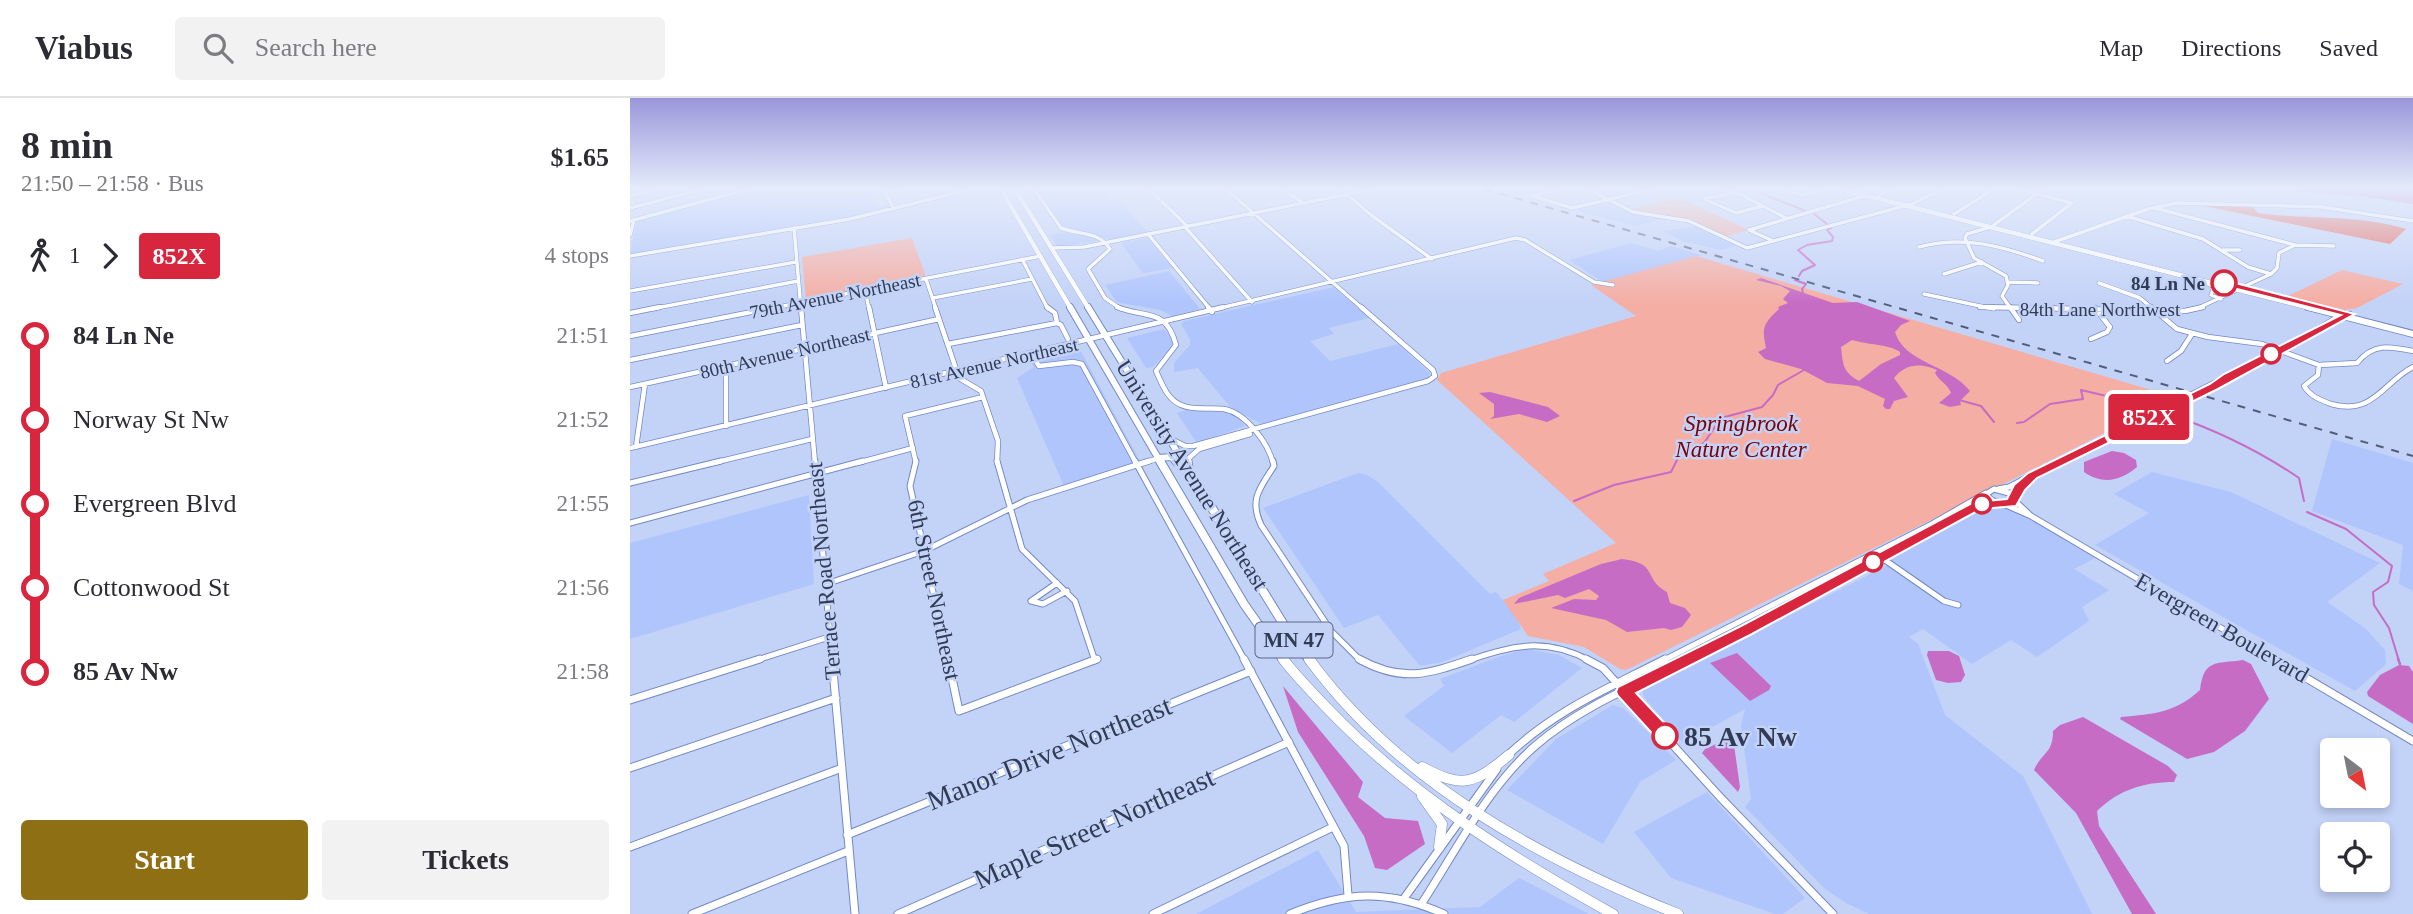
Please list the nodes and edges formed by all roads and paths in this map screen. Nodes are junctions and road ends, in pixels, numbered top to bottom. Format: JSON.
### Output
{"nodes":[{"id":1,"x":804,"y":227,"type":"edge"},
{"id":2,"x":1024,"y":227,"type":"edge"},
{"id":3,"x":1039,"y":227,"type":"edge"},
{"id":4,"x":1060,"y":227,"type":"edge"},
{"id":5,"x":1181,"y":227,"type":"edge"},
{"id":6,"x":1187,"y":227,"type":"edge"},
{"id":7,"x":1271,"y":227,"type":"edge"},
{"id":8,"x":1388,"y":227,"type":"edge"},
{"id":9,"x":1703,"y":227,"type":"edge"},
{"id":10,"x":1758,"y":227,"type":"edge"},
{"id":11,"x":1825,"y":227,"type":"edge"},
{"id":12,"x":1986,"y":227,"type":"edge"},
{"id":13,"x":1994,"y":227,"type":"edge"},
{"id":14,"x":1994,"y":227,"type":"edge"},
{"id":15,"x":1996,"y":227,"type":"edge"},
{"id":16,"x":2041,"y":227,"type":"edge"},
{"id":17,"x":2096,"y":227,"type":"edge"},
{"id":18,"x":2163,"y":227,"type":"edge"},
{"id":19,"x":2228,"y":227,"type":"edge"},
{"id":20,"x":794,"y":229,"type":"junction"},
{"id":21,"x":1148,"y":234,"type":"junction"},
{"id":22,"x":2032,"y":234,"type":"junction"},
{"id":23,"x":1773,"y":241,"type":"junction"},
{"id":24,"x":1965,"y":241,"type":"junction"},
{"id":25,"x":1107,"y":242,"type":"junction"},
{"id":26,"x":2056,"y":242,"type":"junction"},
{"id":27,"x":2295,"y":245,"type":"junction"},
{"id":28,"x":2334,"y":246,"type":"dead end"},
{"id":29,"x":1084,"y":247,"type":"junction"},
{"id":30,"x":1919,"y":247,"type":"dead end"},
{"id":31,"x":1052,"y":248,"type":"junction"},
{"id":32,"x":2222,"y":250,"type":"junction"},
{"id":33,"x":2241,"y":250,"type":"dead end"},
{"id":34,"x":630,"y":256,"type":"edge"},
{"id":35,"x":1041,"y":256,"type":"junction"},
{"id":36,"x":1023,"y":259,"type":"junction"},
{"id":37,"x":1432,"y":259,"type":"junction"},
{"id":38,"x":2043,"y":261,"type":"dead end"},
{"id":39,"x":796,"y":262,"type":"junction"},
{"id":40,"x":1982,"y":262,"type":"junction"},
{"id":41,"x":1062,"y":265,"type":"junction"},
{"id":42,"x":1944,"y":274,"type":"dead end"},
{"id":43,"x":2271,"y":274,"type":"junction"},
{"id":44,"x":926,"y":279,"type":"junction"},
{"id":45,"x":1032,"y":279,"type":"junction"},
{"id":46,"x":798,"y":281,"type":"junction"},
{"id":47,"x":2008,"y":282,"type":"junction"},
{"id":48,"x":1336,"y":283,"type":"junction"},
{"id":49,"x":2038,"y":283,"type":"dead end"},
{"id":50,"x":2099,"y":283,"type":"dead end"},
{"id":51,"x":1613,"y":285,"type":"dead end"},
{"id":52,"x":2244,"y":289,"type":"junction"},
{"id":53,"x":865,"y":290,"type":"junction"},
{"id":54,"x":630,"y":292,"type":"edge"},
{"id":55,"x":1924,"y":294,"type":"dead end"},
{"id":56,"x":933,"y":298,"type":"junction"},
{"id":57,"x":2221,"y":299,"type":"junction"},
{"id":58,"x":1252,"y":302,"type":"junction"},
{"id":59,"x":800,"y":303,"type":"junction"},
{"id":60,"x":2095,"y":308,"type":"junction"},
{"id":61,"x":2312,"y":308,"type":"junction"},
{"id":62,"x":2011,"y":309,"type":"junction"},
{"id":63,"x":2155,"y":311,"type":"junction"},
{"id":64,"x":1213,"y":312,"type":"junction"},
{"id":65,"x":630,"y":313,"type":"edge"},
{"id":66,"x":2346,"y":315,"type":"junction"},
{"id":67,"x":939,"y":319,"type":"junction"},
{"id":68,"x":2019,"y":320,"type":"dead end"},
{"id":69,"x":2333,"y":320,"type":"junction"},
{"id":70,"x":1057,"y":323,"type":"junction"},
{"id":71,"x":1166,"y":323,"type":"junction"},
{"id":72,"x":802,"y":325,"type":"junction"},
{"id":73,"x":2321,"y":329,"type":"junction"},
{"id":74,"x":2413,"y":332,"type":"edge"},
{"id":75,"x":874,"y":333,"type":"junction"},
{"id":76,"x":2192,"y":334,"type":"junction"},
{"id":77,"x":630,"y":336,"type":"edge"},
{"id":78,"x":1107,"y":337,"type":"junction"},
{"id":79,"x":1068,"y":339,"type":"dead end"},
{"id":80,"x":2091,"y":339,"type":"dead end"},
{"id":81,"x":1091,"y":340,"type":"junction"},
{"id":82,"x":947,"y":344,"type":"junction"},
{"id":83,"x":804,"y":348,"type":"junction"},
{"id":84,"x":2280,"y":350,"type":"junction"},
{"id":85,"x":2413,"y":351,"type":"edge"},
{"id":86,"x":1031,"y":355,"type":"junction"},
{"id":87,"x":630,"y":360,"type":"edge"},
{"id":88,"x":2167,"y":361,"type":"dead end"},
{"id":89,"x":2319,"y":365,"type":"junction"},
{"id":90,"x":726,"y":367,"type":"junction"},
{"id":91,"x":2413,"y":367,"type":"edge"},
{"id":92,"x":957,"y":372,"type":"junction"},
{"id":93,"x":2228,"y":377,"type":"joint"},
{"id":94,"x":645,"y":384,"type":"junction"},
{"id":95,"x":630,"y":387,"type":"edge"},
{"id":96,"x":886,"y":388,"type":"junction"},
{"id":97,"x":983,"y":397,"type":"junction"},
{"id":98,"x":810,"y":406,"type":"junction"},
{"id":99,"x":2164,"y":409,"type":"joint"},
{"id":100,"x":726,"y":426,"type":"junction"},
{"id":101,"x":1256,"y":431,"type":"junction"},
{"id":102,"x":1169,"y":438,"type":"junction"},
{"id":103,"x":812,"y":439,"type":"junction"},
{"id":104,"x":633,"y":447,"type":"edge"},
{"id":105,"x":913,"y":449,"type":"junction"},
{"id":106,"x":1159,"y":458,"type":"junction"},
{"id":107,"x":1139,"y":465,"type":"junction"},
{"id":108,"x":816,"y":474,"type":"junction"},
{"id":109,"x":1192,"y":475,"type":"junction"},
{"id":110,"x":2033,"y":475,"type":"junction"},
{"id":111,"x":630,"y":483,"type":"edge"},
{"id":112,"x":1998,"y":489,"type":"junction"},
{"id":113,"x":1986,"y":494,"type":"junction"},
{"id":114,"x":2014,"y":499,"type":"junction"},
{"id":115,"x":1999,"y":503,"type":"junction"},
{"id":116,"x":1010,"y":509,"type":"junction"},
{"id":117,"x":2032,"y":516,"type":"junction"},
{"id":118,"x":630,"y":523,"type":"edge"},
{"id":119,"x":1896,"y":542,"type":"junction"},
{"id":120,"x":923,"y":551,"type":"junction"},
{"id":121,"x":1882,"y":558,"type":"junction"},
{"id":122,"x":1838,"y":571,"type":"junction"},
{"id":123,"x":1057,"y":583,"type":"junction"},
{"id":124,"x":826,"y":584,"type":"junction"},
{"id":125,"x":1829,"y":586,"type":"junction"},
{"id":126,"x":1067,"y":592,"type":"junction"},
{"id":127,"x":1958,"y":605,"type":"dead end"},
{"id":128,"x":830,"y":637,"type":"junction"},
{"id":129,"x":1251,"y":671,"type":"junction"},
{"id":130,"x":1616,"y":683,"type":"junction"},
{"id":131,"x":1625,"y":692,"type":"junction"},
{"id":132,"x":836,"y":698,"type":"junction"},
{"id":133,"x":630,"y":700,"type":"edge"},
{"id":134,"x":2413,"y":741,"type":"edge"},
{"id":135,"x":1289,"y":742,"type":"junction"},
{"id":136,"x":1508,"y":755,"type":"junction"},
{"id":137,"x":1404,"y":757,"type":"junction"},
{"id":138,"x":630,"y":768,"type":"edge"},
{"id":139,"x":842,"y":768,"type":"junction"},
{"id":140,"x":1415,"y":787,"type":"junction"},
{"id":141,"x":1469,"y":807,"type":"junction"},
{"id":142,"x":1481,"y":815,"type":"junction"},
{"id":143,"x":1459,"y":820,"type":"junction"},
{"id":144,"x":1333,"y":827,"type":"junction"},
{"id":145,"x":1471,"y":828,"type":"junction"},
{"id":146,"x":847,"y":835,"type":"junction"},
{"id":147,"x":630,"y":847,"type":"edge"},
{"id":148,"x":1440,"y":847,"type":"junction"},
{"id":149,"x":848,"y":851,"type":"junction"},
{"id":150,"x":1348,"y":895,"type":"junction"},
{"id":151,"x":1405,"y":897,"type":"junction"},
{"id":152,"x":1422,"y":902,"type":"junction"},
{"id":153,"x":692,"y":914,"type":"edge"},
{"id":154,"x":855,"y":914,"type":"edge"},
{"id":155,"x":898,"y":914,"type":"edge"},
{"id":156,"x":1153,"y":914,"type":"edge"},
{"id":157,"x":1290,"y":914,"type":"edge"},
{"id":158,"x":1444,"y":914,"type":"edge"},
{"id":159,"x":1613,"y":914,"type":"edge"},
{"id":160,"x":1678,"y":914,"type":"edge"},
{"id":161,"x":1833,"y":914,"type":"edge"}],
"edges":[{"from":1,"to":20,"type":"street"},
{"from":2,"to":35,"type":"main road","name":"University Avenue Northeast","number":"MN 47"},
{"from":3,"to":31,"type":"main road","name":"University Avenue Northeast","number":"MN 47"},
{"from":4,"to":25,"type":"street"},
{"from":5,"to":21,"type":"street"},
{"from":6,"to":58,"type":"street"},
{"from":7,"to":48,"type":"street"},
{"from":8,"to":37,"type":"street"},
{"from":9,"to":23,"type":"street"},
{"from":10,"to":23,"type":"street"},
{"from":11,"to":23,"type":"street"},
{"from":12,"to":24,"type":"street"},
{"from":13,"to":26,"type":"main road"},
{"from":14,"to":57,"type":"street"},
{"from":15,"to":22,"type":"main road"},
{"from":16,"to":22,"type":"street"},
{"from":17,"to":26,"type":"street"},
{"from":18,"to":32,"type":"street"},
{"from":19,"to":27,"type":"street"},
{"from":20,"to":34,"type":"street"},
{"from":20,"to":39,"type":"street","name":"Terrace Road Northeast"},
{"from":21,"to":25,"type":"street"},
{"from":21,"to":64,"type":"street"},
{"from":22,"to":26,"type":"main road"},
{"from":24,"to":30,"type":"street"},
{"from":24,"to":38,"type":"street"},
{"from":24,"to":40,"type":"street"},
{"from":25,"to":29,"type":"street"},
{"from":25,"to":71,"type":"street"},
{"from":26,"to":52,"type":"main road"},
{"from":27,"to":28,"type":"street"},
{"from":27,"to":43,"type":"street","name":"84th Lane Northwest"},
{"from":29,"to":31,"type":"street"},
{"from":29,"to":41,"type":"street"},
{"from":31,"to":41,"type":"main road","name":"University Avenue Northeast","number":"MN 47"},
{"from":32,"to":33,"type":"street"},
{"from":32,"to":43,"type":"street"},
{"from":35,"to":36,"type":"street","name":"79th Avenue Northeast"},
{"from":35,"to":81,"type":"main road","name":"University Avenue Northeast","number":"MN 47"},
{"from":36,"to":44,"type":"street","name":"79th Avenue Northeast"},
{"from":36,"to":45,"type":"street"},
{"from":37,"to":48,"type":"street","name":"81st Avenue Northeast"},
{"from":37,"to":51,"type":"street","name":"81st Avenue Northeast"},
{"from":39,"to":46,"type":"street","name":"Terrace Road Northeast"},
{"from":39,"to":54,"type":"street"},
{"from":40,"to":42,"type":"street"},
{"from":40,"to":47,"type":"street"},
{"from":41,"to":78,"type":"main road","name":"University Avenue Northeast","number":"MN 47"},
{"from":43,"to":52,"type":"street","name":"84th Lane Northwest"},
{"from":44,"to":53,"type":"street","name":"79th Avenue Northeast"},
{"from":44,"to":56,"type":"street"},
{"from":45,"to":56,"type":"street"},
{"from":45,"to":70,"type":"street"},
{"from":46,"to":59,"type":"street","name":"Terrace Road Northeast"},
{"from":46,"to":65,"type":"street"},
{"from":47,"to":49,"type":"street"},
{"from":47,"to":62,"type":"street"},
{"from":48,"to":58,"type":"street","name":"81st Avenue Northeast"},
{"from":48,"to":101,"type":"street"},
{"from":50,"to":63,"type":"street"},
{"from":52,"to":57,"type":"street","name":"84th Lane Northwest"},
{"from":52,"to":61,"type":"main road"},
{"from":52,"to":66,"type":"main road"},
{"from":53,"to":59,"type":"street","name":"79th Avenue Northeast"},
{"from":53,"to":75,"type":"street"},
{"from":55,"to":62,"type":"street","name":"84th Lane Northwest"},
{"from":56,"to":67,"type":"street"},
{"from":57,"to":63,"type":"street","name":"84th Lane Northwest"},
{"from":58,"to":64,"type":"street","name":"81st Avenue Northeast"},
{"from":59,"to":72,"type":"street","name":"Terrace Road Northeast"},
{"from":59,"to":77,"type":"street","name":"79th Avenue Northeast"},
{"from":60,"to":62,"type":"street","name":"84th Lane Northwest"},
{"from":60,"to":63,"type":"street","name":"84th Lane Northwest"},
{"from":60,"to":80,"type":"street"},
{"from":61,"to":66,"type":"main road"},
{"from":61,"to":69,"type":"main road"},
{"from":62,"to":68,"type":"street"},
{"from":63,"to":76,"type":"street"},
{"from":64,"to":71,"type":"street","name":"81st Avenue Northeast"},
{"from":66,"to":69,"type":"street"},
{"from":66,"to":73,"type":"street"},
{"from":66,"to":74,"type":"main road"},
{"from":67,"to":75,"type":"street","name":"80th Avenue Northeast"},
{"from":67,"to":82,"type":"street"},
{"from":69,"to":73,"type":"street"},
{"from":70,"to":79,"type":"street"},
{"from":70,"to":82,"type":"street"},
{"from":71,"to":78,"type":"street","name":"81st Avenue Northeast"},
{"from":71,"to":101,"type":"street"},
{"from":72,"to":83,"type":"street","name":"Terrace Road Northeast"},
{"from":72,"to":87,"type":"street"},
{"from":73,"to":84,"type":"street"},
{"from":75,"to":83,"type":"street","name":"80th Avenue Northeast"},
{"from":75,"to":96,"type":"street"},
{"from":76,"to":84,"type":"street"},
{"from":76,"to":88,"type":"street"},
{"from":78,"to":81,"type":"street","name":"81st Avenue Northeast"},
{"from":78,"to":102,"type":"main road","name":"University Avenue Northeast","number":"MN 47"},
{"from":81,"to":86,"type":"street","name":"81st Avenue Northeast"},
{"from":81,"to":106,"type":"main road","name":"University Avenue Northeast","number":"MN 47"},
{"from":82,"to":92,"type":"street"},
{"from":83,"to":90,"type":"street","name":"80th Avenue Northeast"},
{"from":83,"to":98,"type":"street","name":"Terrace Road Northeast"},
{"from":84,"to":89,"type":"street"},
{"from":84,"to":93,"type":"street"},
{"from":85,"to":89,"type":"street"},
{"from":86,"to":92,"type":"street","name":"81st Avenue Northeast"},
{"from":86,"to":107,"type":"street"},
{"from":89,"to":91,"type":"street"},
{"from":90,"to":94,"type":"street","name":"80th Avenue Northeast"},
{"from":90,"to":100,"type":"street"},
{"from":92,"to":96,"type":"street","name":"81st Avenue Northeast"},
{"from":92,"to":97,"type":"street"},
{"from":93,"to":99,"type":"street"},
{"from":94,"to":95,"type":"street","name":"80th Avenue Northeast"},
{"from":94,"to":104,"type":"street"},
{"from":96,"to":98,"type":"street","name":"81st Avenue Northeast"},
{"from":97,"to":105,"type":"street","name":"6th Street Northeast"},
{"from":97,"to":116,"type":"street"},
{"from":98,"to":100,"type":"street","name":"81st Avenue Northeast"},
{"from":98,"to":103,"type":"street","name":"Terrace Road Northeast"},
{"from":99,"to":110,"type":"street"},
{"from":100,"to":104,"type":"street","name":"81st Avenue Northeast"},
{"from":101,"to":102,"type":"street"},
{"from":101,"to":109,"type":"street"},
{"from":101,"to":130,"type":"street"},
{"from":102,"to":109,"type":"main road","name":"University Avenue Northeast","number":"MN 47"},
{"from":103,"to":108,"type":"street","name":"Terrace Road Northeast"},
{"from":103,"to":111,"type":"street"},
{"from":105,"to":108,"type":"street"},
{"from":105,"to":120,"type":"street","name":"6th Street Northeast"},
{"from":106,"to":107,"type":"street"},
{"from":106,"to":109,"type":"main road"},
{"from":106,"to":140,"type":"main road","name":"University Avenue Northeast","number":"MN 47"},
{"from":107,"to":116,"type":"street"},
{"from":107,"to":129,"type":"street"},
{"from":108,"to":118,"type":"street"},
{"from":108,"to":124,"type":"street","name":"Terrace Road Northeast"},
{"from":109,"to":137,"type":"main road","name":"University Avenue Northeast","number":"MN 47"},
{"from":110,"to":112,"type":"street"},
{"from":110,"to":114,"type":"street"},
{"from":112,"to":113,"type":"street"},
{"from":112,"to":114,"type":"street","name":"Evergreen Boulevard"},
{"from":113,"to":115,"type":"street","name":"Evergreen Boulevard"},
{"from":113,"to":119,"type":"street"},
{"from":114,"to":115,"type":"street"},
{"from":114,"to":117,"type":"street","name":"Evergreen Boulevard"},
{"from":115,"to":117,"type":"street","name":"Evergreen Boulevard"},
{"from":115,"to":121,"type":"street"},
{"from":116,"to":120,"type":"street"},
{"from":116,"to":123,"type":"street"},
{"from":117,"to":134,"type":"street","name":"Evergreen Boulevard"},
{"from":119,"to":121,"type":"street"},
{"from":119,"to":122,"type":"street"},
{"from":120,"to":124,"type":"street"},
{"from":120,"to":126,"type":"street","name":"6th Street Northeast"},
{"from":121,"to":125,"type":"street"},
{"from":121,"to":127,"type":"street"},
{"from":122,"to":125,"type":"street"},
{"from":122,"to":130,"type":"street"},
{"from":123,"to":126,"type":"street"},
{"from":123,"to":126,"type":"street"},
{"from":124,"to":128,"type":"street","name":"Terrace Road Northeast"},
{"from":125,"to":131,"type":"street"},
{"from":128,"to":132,"type":"street","name":"Terrace Road Northeast"},
{"from":128,"to":133,"type":"street"},
{"from":129,"to":135,"type":"street"},
{"from":129,"to":146,"type":"street","name":"Manor Drive Northeast"},
{"from":130,"to":131,"type":"street"},
{"from":130,"to":136,"type":"street"},
{"from":131,"to":142,"type":"street"},
{"from":131,"to":161,"type":"street"},
{"from":132,"to":138,"type":"street"},
{"from":132,"to":139,"type":"street","name":"Terrace Road Northeast"},
{"from":135,"to":144,"type":"street"},
{"from":135,"to":155,"type":"street","name":"Maple Street Northeast"},
{"from":136,"to":137,"type":"main road"},
{"from":136,"to":141,"type":"street"},
{"from":137,"to":141,"type":"main road","name":"University Avenue Northeast","number":"MN 47"},
{"from":139,"to":146,"type":"street","name":"Terrace Road Northeast"},
{"from":139,"to":147,"type":"street"},
{"from":140,"to":143,"type":"main road","name":"University Avenue Northeast","number":"MN 47"},
{"from":140,"to":148,"type":"main road"},
{"from":141,"to":142,"type":"main road","name":"University Avenue Northeast","number":"MN 47"},
{"from":141,"to":143,"type":"street"},
{"from":142,"to":145,"type":"street"},
{"from":142,"to":160,"type":"main road","name":"University Avenue Northeast","number":"MN 47"},
{"from":143,"to":145,"type":"main road","name":"University Avenue Northeast","number":"MN 47"},
{"from":143,"to":148,"type":"street"},
{"from":144,"to":150,"type":"street"},
{"from":144,"to":156,"type":"street"},
{"from":145,"to":152,"type":"street"},
{"from":145,"to":159,"type":"main road","name":"University Avenue Northeast","number":"MN 47"},
{"from":146,"to":149,"type":"street","name":"Terrace Road Northeast"},
{"from":148,"to":151,"type":"street"},
{"from":149,"to":153,"type":"street"},
{"from":149,"to":154,"type":"street","name":"Terrace Road Northeast"},
{"from":150,"to":151,"type":"street"},
{"from":150,"to":157,"type":"street"},
{"from":151,"to":152,"type":"street"},
{"from":152,"to":158,"type":"street"}]}
